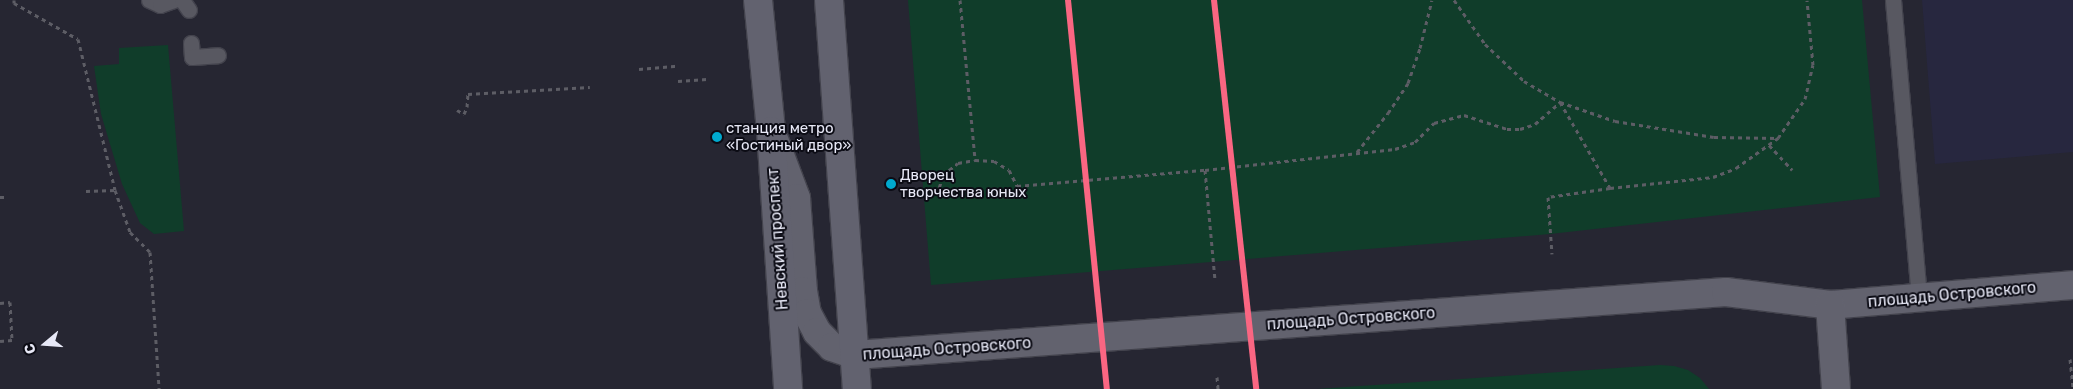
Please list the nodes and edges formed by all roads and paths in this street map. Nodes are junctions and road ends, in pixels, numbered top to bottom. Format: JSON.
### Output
{"nodes":[{"id":1,"x":14,"y":0,"type":"edge"},
{"id":2,"x":149,"y":0,"type":"edge"},
{"id":3,"x":174,"y":0,"type":"edge"},
{"id":4,"x":758,"y":0,"type":"edge"},
{"id":5,"x":829,"y":0,"type":"edge"},
{"id":6,"x":960,"y":0,"type":"edge"},
{"id":7,"x":1432,"y":0,"type":"edge"},
{"id":8,"x":1454,"y":0,"type":"edge"},
{"id":9,"x":1807,"y":0,"type":"edge"},
{"id":10,"x":1893,"y":0,"type":"edge"},
{"id":11,"x":191,"y":43,"type":"dead end"},
{"id":12,"x":218,"y":55,"type":"dead end"},
{"id":13,"x":677,"y":66,"type":"dead end"},
{"id":14,"x":639,"y":69,"type":"dead end"},
{"id":15,"x":708,"y":79,"type":"dead end"},
{"id":16,"x":678,"y":81,"type":"dead end"},
{"id":17,"x":590,"y":87,"type":"dead end"},
{"id":18,"x":1560,"y":102,"type":"junction"},
{"id":19,"x":457,"y":110,"type":"dead end"},
{"id":20,"x":771,"y":131,"type":"junction"},
{"id":21,"x":1778,"y":138,"type":"junction"},
{"id":22,"x":1769,"y":144,"type":"junction"},
{"id":23,"x":1356,"y":153,"type":"junction"},
{"id":24,"x":975,"y":160,"type":"junction"},
{"id":25,"x":1205,"y":170,"type":"junction"},
{"id":26,"x":1792,"y":170,"type":"dead end"},
{"id":27,"x":1610,"y":188,"type":"junction"},
{"id":28,"x":116,"y":190,"type":"junction"},
{"id":29,"x":86,"y":191,"type":"dead end"},
{"id":30,"x":937,"y":195,"type":"dead end"},
{"id":31,"x":0,"y":197,"type":"edge"},
{"id":32,"x":6,"y":197,"type":"dead end"},
{"id":33,"x":1552,"y":254,"type":"dead end"},
{"id":34,"x":1215,"y":280,"type":"dead end"},
{"id":35,"x":2073,"y":285,"type":"edge"},
{"id":36,"x":1919,"y":298,"type":"junction"},
{"id":37,"x":0,"y":303,"type":"edge"},
{"id":38,"x":1830,"y":305,"type":"junction"},
{"id":39,"x":0,"y":341,"type":"edge"},
{"id":40,"x":855,"y":355,"type":"junction"},
{"id":41,"x":2070,"y":359,"type":"dead end"},
{"id":42,"x":1217,"y":377,"type":"dead end"},
{"id":43,"x":2073,"y":388,"type":"edge"},
{"id":44,"x":158,"y":389,"type":"edge"},
{"id":45,"x":788,"y":389,"type":"edge"},
{"id":46,"x":857,"y":389,"type":"edge"},
{"id":47,"x":1218,"y":389,"type":"edge"},
{"id":48,"x":1836,"y":389,"type":"edge"}],
"edges":[{"from":1,"to":28,"type":"path"},
{"from":2,"to":3,"type":"lane"},
{"from":4,"to":20,"type":"main road","name":"Невский проспект"},
{"from":5,"to":40,"type":"main road"},
{"from":6,"to":24,"type":"path"},
{"from":7,"to":23,"type":"path"},
{"from":8,"to":18,"type":"path"},
{"from":9,"to":21,"type":"path"},
{"from":10,"to":36,"type":"lane"},
{"from":11,"to":12,"type":"lane"},
{"from":13,"to":14,"type":"path"},
{"from":15,"to":16,"type":"path"},
{"from":17,"to":19,"type":"path"},
{"from":18,"to":21,"type":"path"},
{"from":18,"to":23,"type":"path"},
{"from":18,"to":27,"type":"path"},
{"from":20,"to":40,"type":"street","name":"площадь Островского"},
{"from":20,"to":45,"type":"main road","name":"Невский проспект"},
{"from":21,"to":22,"type":"path"},
{"from":22,"to":26,"type":"path"},
{"from":22,"to":27,"type":"path"},
{"from":23,"to":25,"type":"path"},
{"from":24,"to":25,"type":"path"},
{"from":24,"to":30,"type":"path"},
{"from":25,"to":34,"type":"path"},
{"from":27,"to":33,"type":"path"},
{"from":28,"to":29,"type":"path"},
{"from":28,"to":44,"type":"path"},
{"from":31,"to":32,"type":"path"},
{"from":35,"to":36,"type":"street","name":"площадь Островского"},
{"from":36,"to":38,"type":"street","name":"площадь Островского"},
{"from":37,"to":39,"type":"path"},
{"from":38,"to":40,"type":"street","name":"площадь Островского"},
{"from":38,"to":48,"type":"street"},
{"from":40,"to":46,"type":"main road"},
{"from":41,"to":43,"type":"path"},
{"from":42,"to":47,"type":"path"}]}
